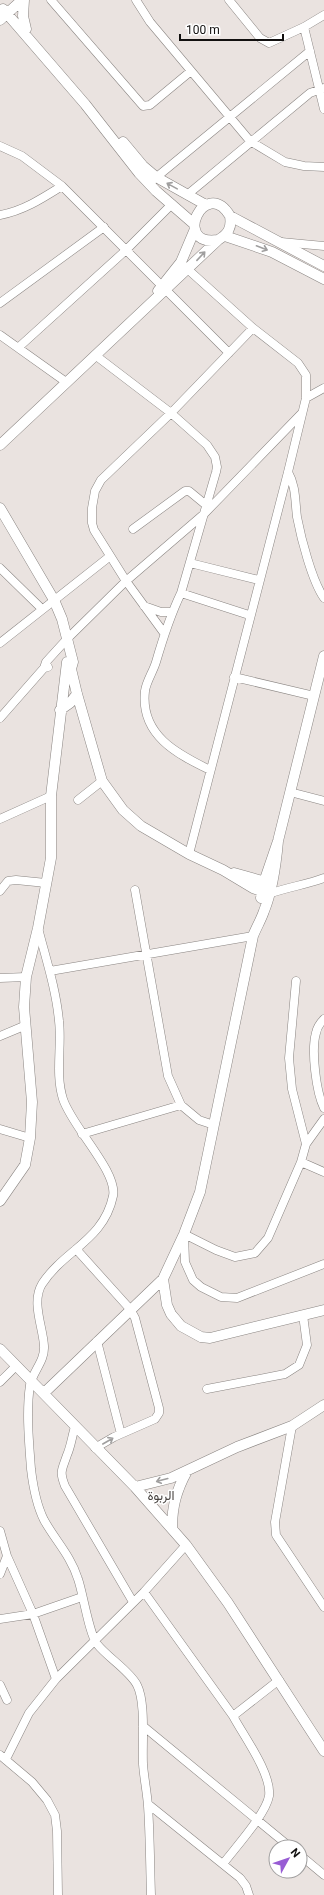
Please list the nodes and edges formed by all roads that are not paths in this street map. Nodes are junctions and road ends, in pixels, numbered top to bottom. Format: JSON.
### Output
{"nodes":[{"id":1,"x":23,"y":0,"type":"edge"},
{"id":2,"x":51,"y":0,"type":"edge"},
{"id":3,"x":136,"y":0,"type":"edge"},
{"id":4,"x":229,"y":0,"type":"edge"},
{"id":5,"x":5,"y":12,"type":"edge"},
{"id":6,"x":324,"y":15,"type":"edge"},
{"id":7,"x":304,"y":27,"type":"junction"},
{"id":8,"x":22,"y":28,"type":"junction"},
{"id":9,"x":310,"y":51,"type":"junction"},
{"id":10,"x":191,"y":71,"type":"junction"},
{"id":11,"x":322,"y":88,"type":"edge"},
{"id":12,"x":324,"y":109,"type":"edge"},
{"id":13,"x":230,"y":117,"type":"junction"},
{"id":14,"x":250,"y":141,"type":"junction"},
{"id":15,"x":0,"y":146,"type":"edge"},
{"id":16,"x":324,"y":167,"type":"edge"},
{"id":17,"x":153,"y":180,"type":"junction"},
{"id":18,"x":62,"y":186,"type":"junction"},
{"id":19,"x":187,"y":195,"type":"junction"},
{"id":20,"x":172,"y":204,"type":"junction"},
{"id":21,"x":206,"y":205,"type":"junction"},
{"id":22,"x":0,"y":214,"type":"edge"},
{"id":23,"x":230,"y":216,"type":"junction"},
{"id":24,"x":104,"y":227,"type":"junction"},
{"id":25,"x":195,"y":227,"type":"junction"},
{"id":26,"x":222,"y":238,"type":"junction"},
{"id":27,"x":279,"y":242,"type":"junction"},
{"id":28,"x":324,"y":246,"type":"edge"},
{"id":29,"x":125,"y":251,"type":"junction"},
{"id":30,"x":184,"y":266,"type":"junction"},
{"id":31,"x":324,"y":266,"type":"edge"},
{"id":32,"x":322,"y":280,"type":"edge"},
{"id":33,"x":164,"y":288,"type":"junction"},
{"id":34,"x":0,"y":303,"type":"edge"},
{"id":35,"x":253,"y":328,"type":"junction"},
{"id":36,"x":0,"y":335,"type":"edge"},
{"id":37,"x":18,"y":347,"type":"junction"},
{"id":38,"x":229,"y":353,"type":"junction"},
{"id":39,"x":95,"y":355,"type":"junction"},
{"id":40,"x":66,"y":382,"type":"junction"},
{"id":41,"x":324,"y":388,"type":"edge"},
{"id":42,"x":306,"y":398,"type":"junction"},
{"id":43,"x":171,"y":413,"type":"junction"},
{"id":44,"x":302,"y":414,"type":"junction"},
{"id":45,"x":0,"y":445,"type":"edge"},
{"id":46,"x":288,"y":472,"type":"junction"},
{"id":47,"x":206,"y":505,"type":"junction"},
{"id":48,"x":0,"y":508,"type":"edge"},
{"id":49,"x":204,"y":514,"type":"junction"},
{"id":50,"x":134,"y":529,"type":"dead end"},
{"id":51,"x":109,"y":557,"type":"junction"},
{"id":52,"x":190,"y":563,"type":"junction"},
{"id":53,"x":0,"y":568,"type":"edge"},
{"id":54,"x":259,"y":580,"type":"junction"},
{"id":55,"x":126,"y":581,"type":"junction"},
{"id":56,"x":181,"y":593,"type":"junction"},
{"id":57,"x":324,"y":598,"type":"edge"},
{"id":58,"x":54,"y":600,"type":"junction"},
{"id":59,"x":143,"y":606,"type":"junction"},
{"id":60,"x":42,"y":609,"type":"junction"},
{"id":61,"x":172,"y":612,"type":"junction"},
{"id":62,"x":250,"y":615,"type":"junction"},
{"id":63,"x":0,"y":631,"type":"edge"},
{"id":64,"x":164,"y":633,"type":"junction"},
{"id":65,"x":7,"y":637,"type":"junction"},
{"id":66,"x":67,"y":642,"type":"junction"},
{"id":67,"x":0,"y":643,"type":"edge"},
{"id":68,"x":324,"y":656,"type":"edge"},
{"id":69,"x":69,"y":665,"type":"junction"},
{"id":70,"x":234,"y":677,"type":"junction"},
{"id":71,"x":76,"y":691,"type":"junction"},
{"id":72,"x":62,"y":694,"type":"junction"},
{"id":73,"x":314,"y":696,"type":"junction"},
{"id":74,"x":60,"y":710,"type":"junction"},
{"id":75,"x":0,"y":718,"type":"edge"},
{"id":76,"x":210,"y":770,"type":"junction"},
{"id":77,"x":102,"y":782,"type":"junction"},
{"id":78,"x":290,"y":792,"type":"junction"},
{"id":79,"x":51,"y":796,"type":"junction"},
{"id":80,"x":78,"y":800,"type":"dead end"},
{"id":81,"x":324,"y":801,"type":"edge"},
{"id":82,"x":0,"y":819,"type":"edge"},
{"id":83,"x":189,"y":854,"type":"junction"},
{"id":84,"x":324,"y":878,"type":"edge"},
{"id":85,"x":46,"y":883,"type":"junction"},
{"id":86,"x":269,"y":888,"type":"junction"},
{"id":87,"x":135,"y":890,"type":"dead end"},
{"id":88,"x":0,"y":891,"type":"edge"},
{"id":89,"x":38,"y":928,"type":"junction"},
{"id":90,"x":253,"y":936,"type":"junction"},
{"id":91,"x":146,"y":955,"type":"junction"},
{"id":92,"x":50,"y":971,"type":"junction"},
{"id":93,"x":26,"y":977,"type":"junction"},
{"id":94,"x":0,"y":978,"type":"edge"},
{"id":95,"x":296,"y":981,"type":"dead end"},
{"id":96,"x":324,"y":1019,"type":"edge"},
{"id":97,"x":24,"y":1026,"type":"junction"},
{"id":98,"x":0,"y":1036,"type":"edge"},
{"id":99,"x":181,"y":1105,"type":"junction"},
{"id":100,"x":324,"y":1108,"type":"edge"},
{"id":101,"x":324,"y":1118,"type":"edge"},
{"id":102,"x":214,"y":1126,"type":"junction"},
{"id":103,"x":0,"y":1129,"type":"edge"},
{"id":104,"x":82,"y":1134,"type":"junction"},
{"id":105,"x":30,"y":1138,"type":"junction"},
{"id":106,"x":306,"y":1144,"type":"junction"},
{"id":107,"x":301,"y":1162,"type":"junction"},
{"id":108,"x":324,"y":1172,"type":"edge"},
{"id":109,"x":0,"y":1201,"type":"edge"},
{"id":110,"x":184,"y":1234,"type":"junction"},
{"id":111,"x":76,"y":1249,"type":"junction"},
{"id":112,"x":324,"y":1264,"type":"edge"},
{"id":113,"x":163,"y":1278,"type":"junction"},
{"id":114,"x":130,"y":1309,"type":"junction"},
{"id":115,"x":324,"y":1310,"type":"edge"},
{"id":116,"x":303,"y":1315,"type":"junction"},
{"id":117,"x":97,"y":1341,"type":"junction"},
{"id":118,"x":0,"y":1350,"type":"edge"},
{"id":119,"x":16,"y":1366,"type":"junction"},
{"id":120,"x":31,"y":1380,"type":"junction"},
{"id":121,"x":0,"y":1382,"type":"edge"},
{"id":122,"x":207,"y":1388,"type":"dead end"},
{"id":123,"x":44,"y":1393,"type":"junction"},
{"id":124,"x":324,"y":1405,"type":"edge"},
{"id":125,"x":292,"y":1426,"type":"junction"},
{"id":126,"x":75,"y":1427,"type":"junction"},
{"id":127,"x":121,"y":1434,"type":"junction"},
{"id":128,"x":95,"y":1448,"type":"junction"},
{"id":129,"x":187,"y":1471,"type":"junction"},
{"id":130,"x":135,"y":1487,"type":"junction"},
{"id":131,"x":172,"y":1529,"type":"junction"},
{"id":132,"x":0,"y":1531,"type":"edge"},
{"id":133,"x":186,"y":1545,"type":"junction"},
{"id":134,"x":7,"y":1556,"type":"junction"},
{"id":135,"x":0,"y":1574,"type":"edge"},
{"id":136,"x":144,"y":1592,"type":"junction"},
{"id":137,"x":82,"y":1597,"type":"junction"},
{"id":138,"x":133,"y":1602,"type":"junction"},
{"id":139,"x":324,"y":1607,"type":"edge"},
{"id":140,"x":33,"y":1614,"type":"junction"},
{"id":141,"x":0,"y":1619,"type":"edge"},
{"id":142,"x":95,"y":1642,"type":"junction"},
{"id":143,"x":56,"y":1679,"type":"junction"},
{"id":144,"x":278,"y":1680,"type":"junction"},
{"id":145,"x":0,"y":1685,"type":"edge"},
{"id":146,"x":7,"y":1700,"type":"dead end"},
{"id":147,"x":233,"y":1716,"type":"junction"},
{"id":148,"x":143,"y":1726,"type":"junction"},
{"id":149,"x":324,"y":1751,"type":"edge"},
{"id":150,"x":3,"y":1757,"type":"edge"},
{"id":151,"x":148,"y":1804,"type":"junction"},
{"id":152,"x":257,"y":1819,"type":"junction"},
{"id":153,"x":281,"y":1839,"type":"edge"},
{"id":154,"x":308,"y":1862,"type":"edge"},
{"id":155,"x":223,"y":1864,"type":"junction"},
{"id":156,"x":324,"y":1875,"type":"edge"},
{"id":157,"x":58,"y":1895,"type":"edge"},
{"id":158,"x":151,"y":1895,"type":"edge"},
{"id":159,"x":249,"y":1895,"type":"edge"}],
"edges":[{"from":1,"to":5,"type":"street"},
{"from":1,"to":8,"type":"street"},
{"from":2,"to":10,"type":"street"},
{"from":3,"to":10,"type":"street"},
{"from":4,"to":7,"type":"street"},
{"from":5,"to":8,"type":"street"},
{"from":5,"to":8,"type":"street"},
{"from":6,"to":7,"type":"street"},
{"from":7,"to":9,"type":"street"},
{"from":8,"to":17,"type":"street"},
{"from":9,"to":11,"type":"street"},
{"from":9,"to":13,"type":"street"},
{"from":10,"to":13,"type":"street"},
{"from":11,"to":12,"type":"street"},
{"from":11,"to":14,"type":"street"},
{"from":13,"to":14,"type":"street"},
{"from":13,"to":17,"type":"street"},
{"from":14,"to":16,"type":"street"},
{"from":14,"to":19,"type":"street"},
{"from":15,"to":18,"type":"street"},
{"from":19,"to":17,"type":"street","one_way":true},
{"from":17,"to":20,"type":"street"},
{"from":18,"to":22,"type":"street"},
{"from":18,"to":24,"type":"street"},
{"from":19,"to":21,"type":"street"},
{"from":20,"to":25,"type":"street"},
{"from":20,"to":29,"type":"street"},
{"from":21,"to":23,"type":"street"},
{"from":21,"to":25,"type":"street"},
{"from":23,"to":26,"type":"street"},
{"from":23,"to":27,"type":"street"},
{"from":24,"to":29,"type":"street"},
{"from":24,"to":34,"type":"street"},
{"from":25,"to":26,"type":"street"},
{"from":25,"to":30,"type":"street"},
{"from":30,"to":26,"type":"street","one_way":true},
{"from":26,"to":32,"type":"street","one_way":true},
{"from":27,"to":28,"type":"street"},
{"from":27,"to":31,"type":"street"},
{"from":29,"to":33,"type":"street"},
{"from":29,"to":37,"type":"street"},
{"from":30,"to":33,"type":"street"},
{"from":30,"to":35,"type":"street"},
{"from":33,"to":38,"type":"street"},
{"from":33,"to":39,"type":"street"},
{"from":35,"to":38,"type":"street"},
{"from":35,"to":42,"type":"street"},
{"from":36,"to":37,"type":"street"},
{"from":37,"to":40,"type":"street"},
{"from":38,"to":43,"type":"street"},
{"from":39,"to":40,"type":"street"},
{"from":39,"to":43,"type":"street"},
{"from":40,"to":45,"type":"street"},
{"from":41,"to":42,"type":"street"},
{"from":42,"to":44,"type":"street"},
{"from":43,"to":47,"type":"street"},
{"from":43,"to":51,"type":"street"},
{"from":44,"to":46,"type":"street"},
{"from":44,"to":49,"type":"street"},
{"from":46,"to":54,"type":"street"},
{"from":46,"to":57,"type":"street"},
{"from":47,"to":49,"type":"street"},
{"from":47,"to":50,"type":"street"},
{"from":48,"to":58,"type":"street"},
{"from":49,"to":52,"type":"street"},
{"from":49,"to":55,"type":"street"},
{"from":51,"to":55,"type":"street"},
{"from":51,"to":58,"type":"street"},
{"from":52,"to":54,"type":"street"},
{"from":52,"to":56,"type":"street"},
{"from":53,"to":60,"type":"street"},
{"from":54,"to":62,"type":"street"},
{"from":55,"to":59,"type":"street"},
{"from":55,"to":66,"type":"street"},
{"from":56,"to":61,"type":"street"},
{"from":56,"to":62,"type":"street"},
{"from":58,"to":60,"type":"street"},
{"from":58,"to":66,"type":"street"},
{"from":59,"to":61,"type":"street"},
{"from":59,"to":64,"type":"street"},
{"from":60,"to":65,"type":"street"},
{"from":61,"to":64,"type":"street"},
{"from":62,"to":70,"type":"street"},
{"from":63,"to":65,"type":"street"},
{"from":64,"to":76,"type":"street"},
{"from":65,"to":67,"type":"street"},
{"from":66,"to":69,"type":"street"},
{"from":66,"to":75,"type":"street"},
{"from":68,"to":73,"type":"street"},
{"from":69,"to":71,"type":"street"},
{"from":69,"to":72,"type":"street"},
{"from":70,"to":73,"type":"street"},
{"from":70,"to":76,"type":"street"},
{"from":71,"to":72,"type":"street"},
{"from":71,"to":74,"type":"street"},
{"from":71,"to":77,"type":"street"},
{"from":72,"to":74,"type":"street"},
{"from":73,"to":78,"type":"street"},
{"from":74,"to":79,"type":"street"},
{"from":76,"to":83,"type":"street"},
{"from":77,"to":80,"type":"street"},
{"from":77,"to":83,"type":"street"},
{"from":78,"to":81,"type":"street"},
{"from":78,"to":86,"type":"street"},
{"from":79,"to":82,"type":"street"},
{"from":79,"to":85,"type":"street"},
{"from":83,"to":86,"type":"street"},
{"from":84,"to":86,"type":"street"},
{"from":85,"to":88,"type":"street"},
{"from":85,"to":89,"type":"street"},
{"from":86,"to":90,"type":"street"},
{"from":87,"to":91,"type":"street"},
{"from":89,"to":92,"type":"street"},
{"from":89,"to":93,"type":"street"},
{"from":90,"to":91,"type":"street"},
{"from":90,"to":102,"type":"street"},
{"from":91,"to":92,"type":"street"},
{"from":91,"to":99,"type":"street"},
{"from":92,"to":104,"type":"street"},
{"from":93,"to":94,"type":"street"},
{"from":93,"to":97,"type":"street"},
{"from":95,"to":106,"type":"street"},
{"from":96,"to":100,"type":"street"},
{"from":97,"to":98,"type":"street"},
{"from":97,"to":105,"type":"street"},
{"from":99,"to":102,"type":"street"},
{"from":99,"to":104,"type":"street"},
{"from":101,"to":106,"type":"street"},
{"from":102,"to":110,"type":"street"},
{"from":103,"to":105,"type":"street"},
{"from":104,"to":111,"type":"street"},
{"from":105,"to":109,"type":"street"},
{"from":106,"to":107,"type":"street"},
{"from":107,"to":108,"type":"street"},
{"from":107,"to":110,"type":"street"},
{"from":110,"to":112,"type":"street"},
{"from":110,"to":113,"type":"street"},
{"from":111,"to":114,"type":"street"},
{"from":111,"to":120,"type":"street"},
{"from":113,"to":114,"type":"street"},
{"from":113,"to":116,"type":"street"},
{"from":114,"to":117,"type":"street"},
{"from":114,"to":127,"type":"street"},
{"from":115,"to":116,"type":"street"},
{"from":116,"to":122,"type":"street"},
{"from":117,"to":123,"type":"street"},
{"from":117,"to":127,"type":"street"},
{"from":118,"to":119,"type":"street"},
{"from":119,"to":120,"type":"street"},
{"from":119,"to":121,"type":"street"},
{"from":120,"to":123,"type":"street"},
{"from":120,"to":137,"type":"street"},
{"from":123,"to":126,"type":"street"},
{"from":124,"to":125,"type":"street"},
{"from":125,"to":129,"type":"street"},
{"from":125,"to":139,"type":"street"},
{"from":126,"to":128,"type":"street"},
{"from":126,"to":138,"type":"street"},
{"from":128,"to":127,"type":"street","one_way":true},
{"from":128,"to":130,"type":"street"},
{"from":129,"to":130,"type":"street","one_way":true},
{"from":129,"to":131,"type":"street"},
{"from":130,"to":131,"type":"street"},
{"from":131,"to":133,"type":"street"},
{"from":132,"to":134,"type":"street"},
{"from":133,"to":136,"type":"street"},
{"from":133,"to":144,"type":"street"},
{"from":134,"to":135,"type":"street"},
{"from":134,"to":140,"type":"street"},
{"from":136,"to":138,"type":"street"},
{"from":136,"to":147,"type":"street"},
{"from":137,"to":140,"type":"street"},
{"from":137,"to":142,"type":"street"},
{"from":138,"to":142,"type":"street"},
{"from":140,"to":141,"type":"street"},
{"from":140,"to":143,"type":"street"},
{"from":142,"to":143,"type":"street"},
{"from":142,"to":148,"type":"street"},
{"from":143,"to":150,"type":"street"},
{"from":144,"to":147,"type":"street"},
{"from":144,"to":149,"type":"street"},
{"from":145,"to":146,"type":"street"},
{"from":147,"to":152,"type":"street"},
{"from":148,"to":151,"type":"street"},
{"from":148,"to":152,"type":"street"},
{"from":150,"to":157,"type":"street"},
{"from":151,"to":155,"type":"street"},
{"from":151,"to":158,"type":"street"},
{"from":152,"to":153,"type":"street"},
{"from":152,"to":155,"type":"street"},
{"from":154,"to":156,"type":"street"},
{"from":155,"to":159,"type":"street"}]}
